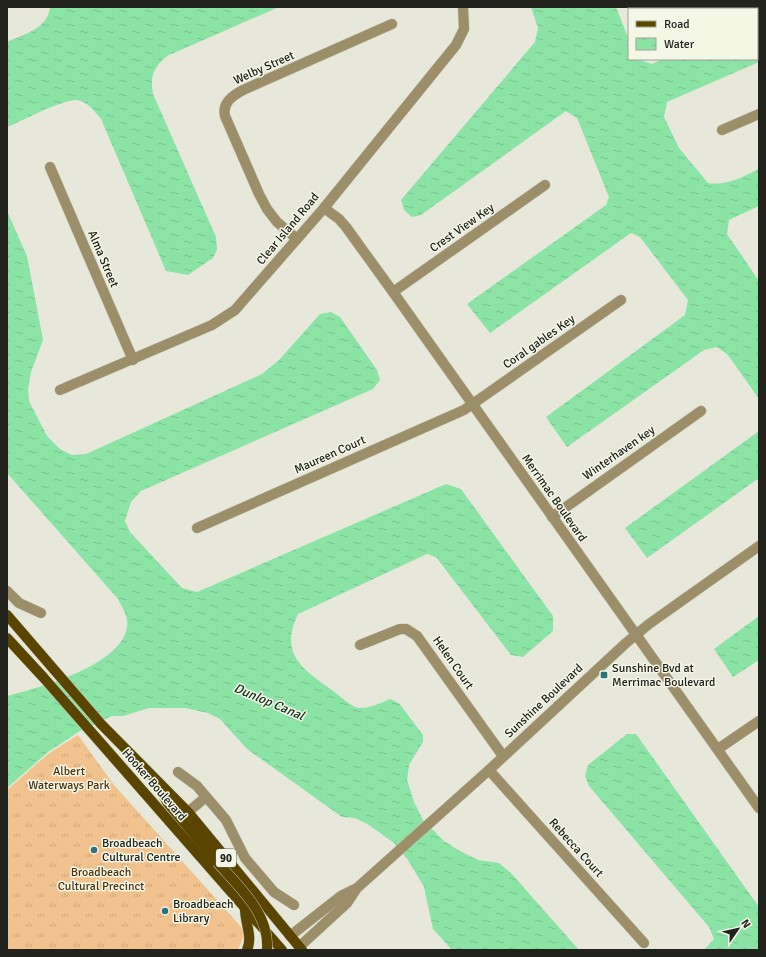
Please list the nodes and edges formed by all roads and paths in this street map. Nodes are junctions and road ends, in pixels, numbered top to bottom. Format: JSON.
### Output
{"nodes":[{"id":1,"x":463,"y":7,"type":"edge"},
{"id":2,"x":392,"y":24,"type":"dead end"},
{"id":3,"x":759,"y":114,"type":"edge"},
{"id":4,"x":722,"y":130,"type":"dead end"},
{"id":5,"x":50,"y":167,"type":"dead end"},
{"id":6,"x":546,"y":185,"type":"dead end"},
{"id":7,"x":324,"y":208,"type":"junction"},
{"id":8,"x":297,"y":238,"type":"junction"},
{"id":9,"x":393,"y":292,"type":"junction"},
{"id":10,"x":621,"y":300,"type":"dead end"},
{"id":11,"x":133,"y":360,"type":"junction"},
{"id":12,"x":60,"y":390,"type":"dead end"},
{"id":13,"x":472,"y":404,"type":"junction"},
{"id":14,"x":701,"y":411,"type":"dead end"},
{"id":15,"x":552,"y":517,"type":"junction"},
{"id":16,"x":197,"y":528,"type":"dead end"},
{"id":17,"x":759,"y":546,"type":"edge"},
{"id":18,"x":7,"y":591,"type":"edge"},
{"id":19,"x":41,"y":613,"type":"dead end"},
{"id":20,"x":7,"y":616,"type":"edge"},
{"id":21,"x":636,"y":634,"type":"junction"},
{"id":22,"x":7,"y":638,"type":"edge"},
{"id":23,"x":360,"y":645,"type":"dead end"},
{"id":24,"x":759,"y":721,"type":"edge"},
{"id":25,"x":718,"y":749,"type":"junction"},
{"id":26,"x":503,"y":756,"type":"junction"},
{"id":27,"x":489,"y":770,"type":"junction"},
{"id":28,"x":178,"y":772,"type":"dead end"},
{"id":29,"x":156,"y":779,"type":"junction"},
{"id":30,"x":206,"y":797,"type":"junction"},
{"id":31,"x":759,"y":808,"type":"edge"},
{"id":32,"x":188,"y":812,"type":"junction"},
{"id":33,"x":357,"y":888,"type":"junction"},
{"id":34,"x":294,"y":905,"type":"dead end"},
{"id":35,"x":245,"y":909,"type":"junction"},
{"id":36,"x":290,"y":936,"type":"junction"},
{"id":37,"x":644,"y":943,"type":"dead end"},
{"id":38,"x":273,"y":949,"type":"edge"},
{"id":39,"x":299,"y":949,"type":"edge"},
{"id":40,"x":247,"y":950,"type":"edge"}],
"edges":[{"from":1,"to":7,"type":"street","name":"Clear Island Road"},
{"from":2,"to":8,"type":"street","name":"Welby Street"},
{"from":3,"to":4,"type":"street"},
{"from":5,"to":11,"type":"street","name":"Alma Street"},
{"from":6,"to":9,"type":"street","name":"Crest View Key"},
{"from":7,"to":8,"type":"street","name":"Clear Island Road"},
{"from":7,"to":9,"type":"street","name":"Merrimac Boulevard"},
{"from":8,"to":11,"type":"street","name":"Clear Island Road"},
{"from":9,"to":13,"type":"street","name":"Merrimac Boulevard"},
{"from":10,"to":13,"type":"street","name":"Coral gables Key"},
{"from":11,"to":12,"type":"street","name":"Clear Island Road"},
{"from":13,"to":15,"type":"street","name":"Merrimac Boulevard"},
{"from":13,"to":16,"type":"street","name":"Maureen Court"},
{"from":14,"to":15,"type":"street","name":"Winterhaven key"},
{"from":15,"to":21,"type":"street","name":"Merrimac Boulevard"},
{"from":17,"to":21,"type":"street","name":"Sunshine Boulevard"},
{"from":18,"to":19,"type":"street"},
{"from":20,"to":29,"type":"main road","name":"Hooker Boulevard","number":"90"},
{"from":21,"to":25,"type":"street","name":"Merrimac Boulevard"},
{"from":21,"to":26,"type":"street","name":"Sunshine Boulevard"},
{"from":22,"to":35,"type":"main road","name":"Hooker Boulevard","number":"90"},
{"from":23,"to":26,"type":"street","name":"Helen Court"},
{"from":24,"to":25,"type":"street"},
{"from":25,"to":31,"type":"street","name":"Merrimac Boulevard"},
{"from":26,"to":27,"type":"street","name":"Sunshine Boulevard"},
{"from":27,"to":33,"type":"street","name":"Sunshine Boulevard"},
{"from":27,"to":37,"type":"street","name":"Rebecca Court"},
{"from":28,"to":30,"type":"street"},
{"from":29,"to":32,"type":"main road","name":"Hooker Boulevard","number":"90"},
{"from":29,"to":38,"type":"main road","bridge":true},
{"from":30,"to":32,"type":"street","name":"Hooker Boulevard"},
{"from":30,"to":34,"type":"street"},
{"from":32,"to":36,"type":"main road","name":"Hooker Boulevard","number":"90"},
{"from":33,"to":36,"type":"street","name":"Sunshine Boulevard"},
{"from":33,"to":39,"type":"street","name":"Sunshine Boulevard"},
{"from":35,"to":38,"type":"main road","name":"Hooker Boulevard","number":"90"},
{"from":35,"to":40,"type":"main road"},
{"from":36,"to":38,"type":"main road","name":"Sunshine Boulevard"},
{"from":36,"to":39,"type":"main road","name":"Hooker Boulevard","number":"90"}]}
